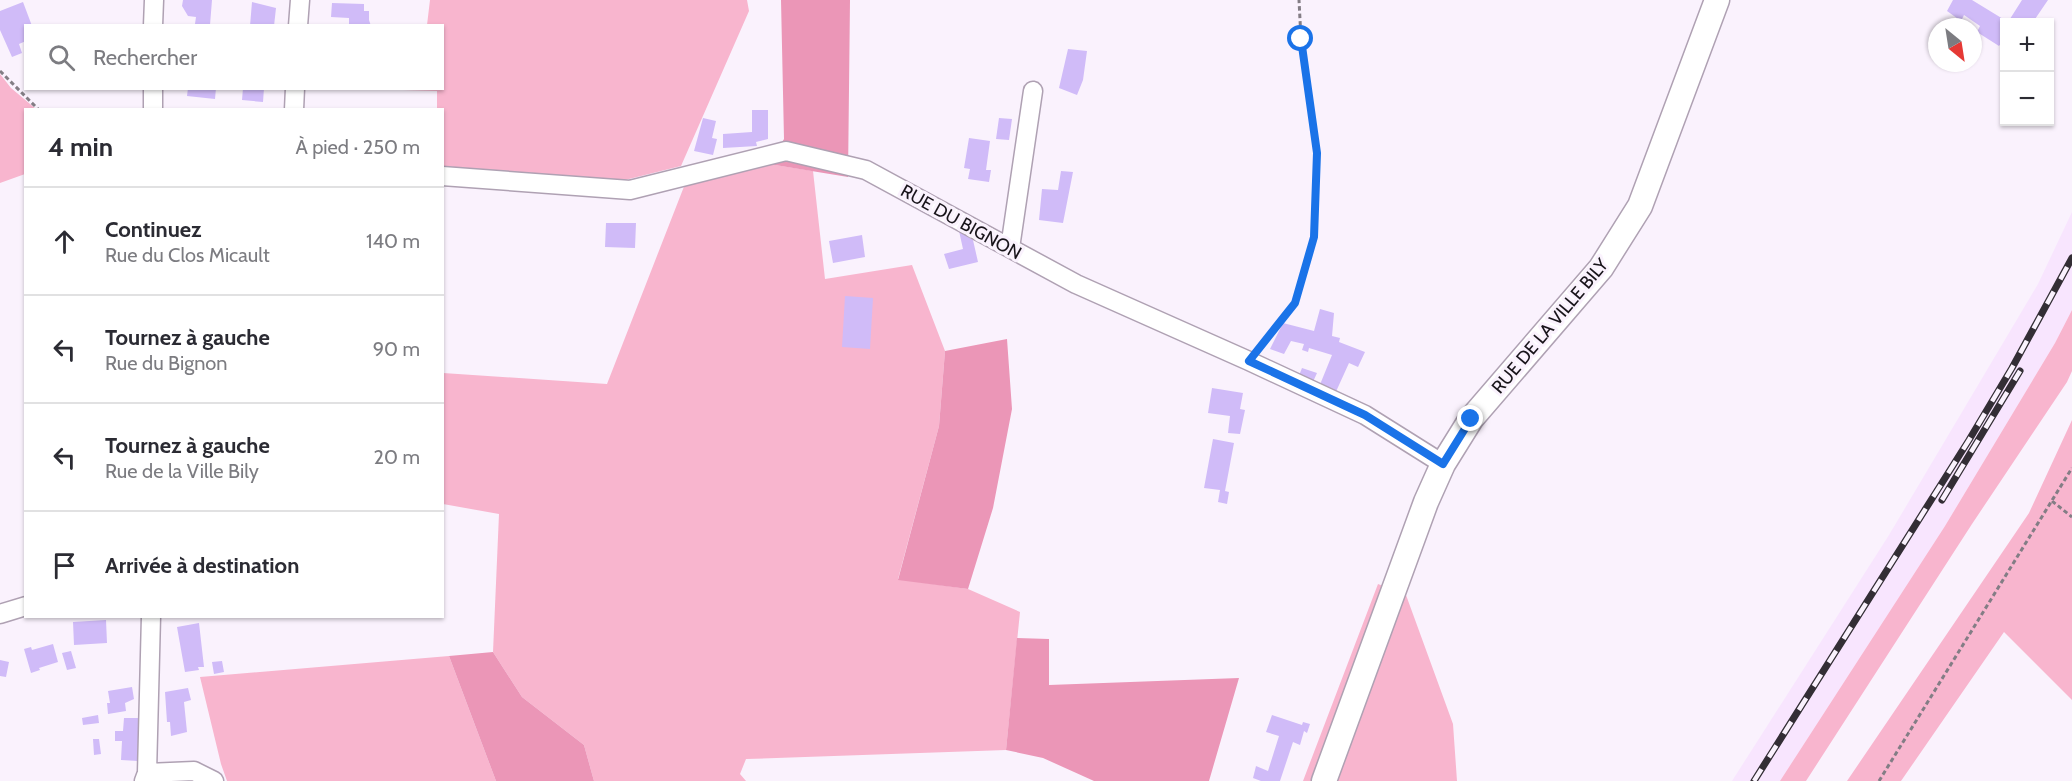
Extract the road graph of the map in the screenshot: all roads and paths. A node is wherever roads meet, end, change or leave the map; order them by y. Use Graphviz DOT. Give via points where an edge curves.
graph roads {
  1 [pos="154,0"];
  2 [pos="300,0"];
  3 [pos="1299,0"];
  4 [pos="1717,0"];
  5 [pos="153,24"];
  6 [pos="298,24"];
  7 [pos="0,70"];
  8 [pos="153,90"];
  9 [pos="295,90"];
  10 [pos="1033,90"];
  11 [pos="37,108"];
  12 [pos="153,108"];
  13 [pos="294,108"];
  14 [pos="444,176"];
  15 [pos="1010,248"];
  16 [pos="1249,361"];
  17 [pos="1443,464"];
  18 [pos="2072,468"];
  19 [pos="2052,501"];
  20 [pos="2072,517"];
  21 [pos="24,607"];
  22 [pos="0,614"];
  23 [pos="151,618"];
  24 [pos="145,777"];
  25 [pos="214,781"];
  26 [pos="1324,781"];
  27 [pos="1879,781"];
  1 -- 5 [label="street"];
  2 -- 6 [label="street"];
  3 -- 16 [label="path" via="1317,153 1314,237 1295,303"];
  4 -- 17 [label="street, RUE DE LA VILLE BILY" via="1640,206 1601,268 1471,419"];
  7 -- 11 [label="path"];
  8 -- 12 [label="street"];
  9 -- 13 [label="street"];
  10 -- 15 [label="street"];
  14 -- 15 [label="street, RUE DU BIGNON" via="630,190 786,151 866,170"];
  15 -- 16 [label="street, RUE DU BIGNON" via="1076,284"];
  16 -- 17 [label="street, RUE DU BIGNON" via="1365,415"];
  17 -- 26 [label="street, RUE DE LA VILLE BILY"];
  18 -- 19 [label="path"];
  19 -- 20 [label="path"];
  19 -- 27 [label="path"];
  21 -- 22 [label="street"];
  23 -- 24 [label="street"];
  24 -- 25 [label="street" via="194,771"];
}
